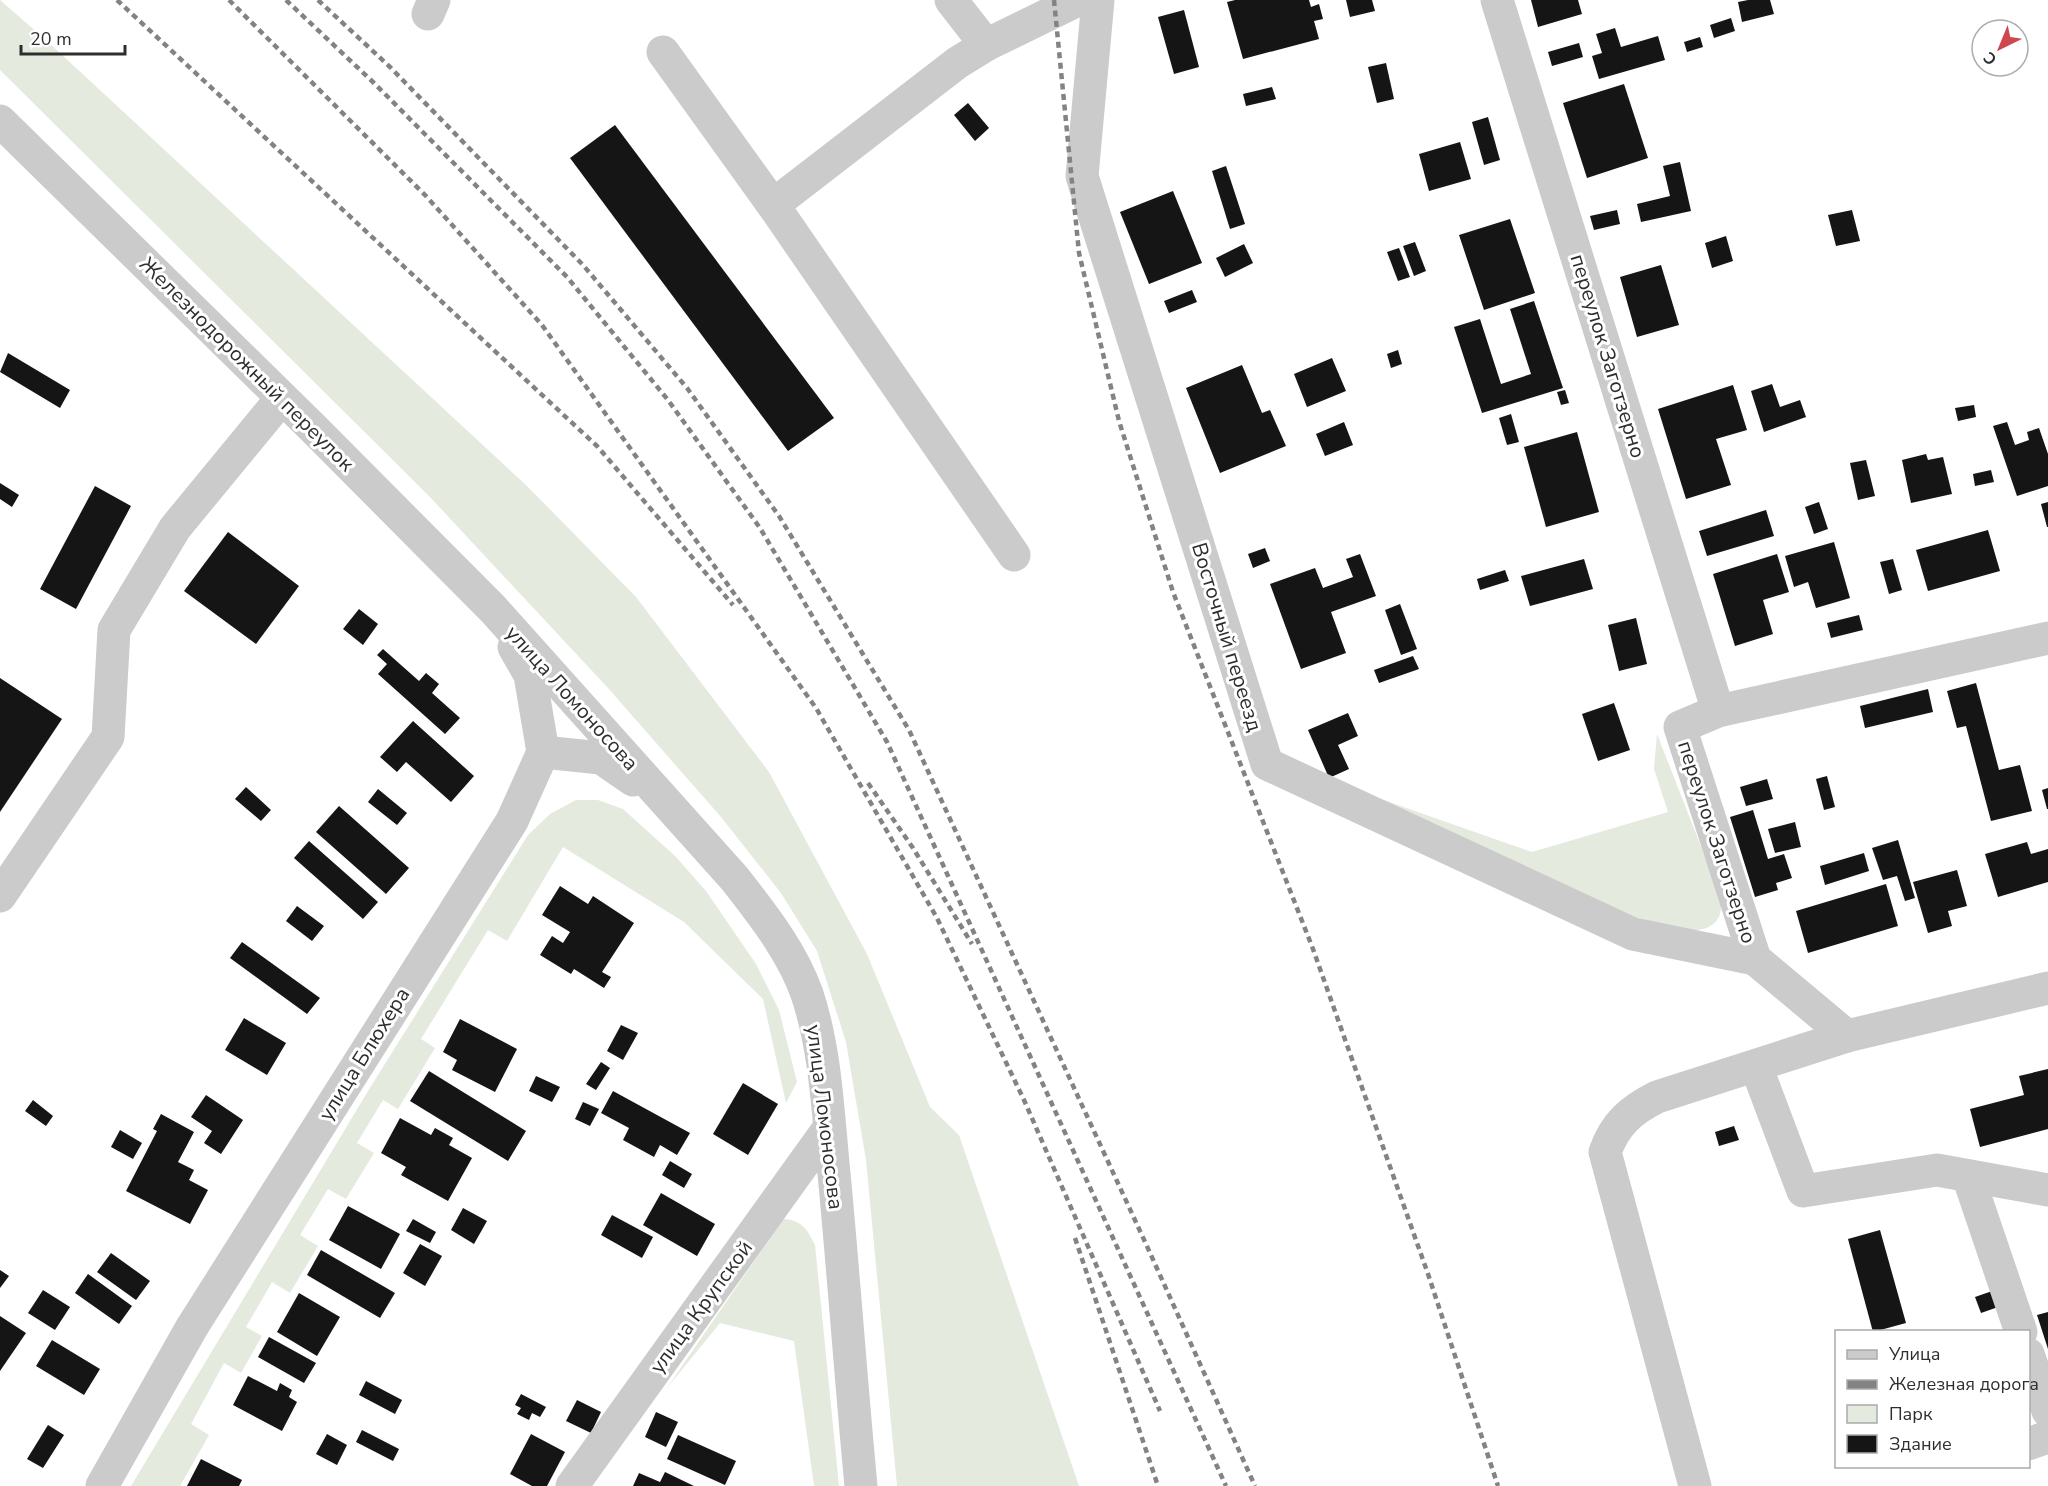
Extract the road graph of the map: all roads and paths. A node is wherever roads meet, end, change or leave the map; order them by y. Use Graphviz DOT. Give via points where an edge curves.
graph roads {
  1 [pos="951,0"];
  2 [pos="1078,0"];
  3 [pos="1098,0"];
  4 [pos="1497,0"];
  5 [pos="986,45"];
  6 [pos="663,52"];
  7 [pos="0,121"];
  8 [pos="773,205"];
  9 [pos="282,398"];
  10 [pos="1014,555"];
  11 [pos="493,609"];
  12 [pos="2048,638"];
  13 [pos="1718,711"];
  14 [pos="543,752"];
  15 [pos="666,802"];
  16 [pos="0,896"];
  17 [pos="1755,959"];
  18 [pos="2048,987"];
  19 [pos="1847,1036"];
  20 [pos="1756,1066"];
  21 [pos="829,1128"];
  22 [pos="1968,1176"];
  23 [pos="2048,1190"];
  24 [pos="2020,1330"];
  25 [pos="2030,1360"];
  26 [pos="2048,1411"];
  27 [pos="2048,1437"];
  28 [pos="2030,1443"];
  29 [pos="102,1486"];
  30 [pos="572,1486"];
  31 [pos="861,1486"];
  32 [pos="1695,1486"];
  1 -- 5 [label="street"];
  2 -- 5 [label="street"];
  3 -- 17 [label="street, Восточный переезд" via="1082,176 1268,764 1633,934"];
  4 -- 13 [label="street, переулок Заготзерно"];
  5 -- 8 [label="street" via="957,63"];
  6 -- 8 [label="street"];
  7 -- 9 [label="street, Железнодорожный переулок"];
  8 -- 10 [label="street"];
  9 -- 11 [label="street, Железнодорожный переулок"];
  9 -- 16 [label="street" via="175,528 114,630 108,736"];
  11 -- 14 [label="street" via="530,675"];
  11 -- 15 [label="street, улица Ломоносова"];
  12 -- 13 [label="street, переулок Заготзерно"];
  13 -- 17 [label="street, переулок Заготзерно" via="1680,727"];
  14 -- 15 [label="street" via="601,758"];
  14 -- 29 [label="street, улица Блюхера" via="512,821 192,1327"];
  15 -- 21 [label="street, улица Ломоносова" via="764,915 787,953 806,993 817,1033"];
  17 -- 19 [label="street, переулок Заготзерно"];
  18 -- 19 [label="street"];
  19 -- 20 [label="street"];
  20 -- 22 [label="street" via="1803,1191 1937,1170"];
  20 -- 32 [label="street" via="1636,1107 1612,1134 1605,1152"];
  21 -- 30 [label="street, улица Крупской"];
  21 -- 31 [label="street, улица Ломоносова"];
  22 -- 23 [label="street"];
  22 -- 24 [label="street"];
  25 -- 26 [label="street"];
  27 -- 28 [label="street"];
}
